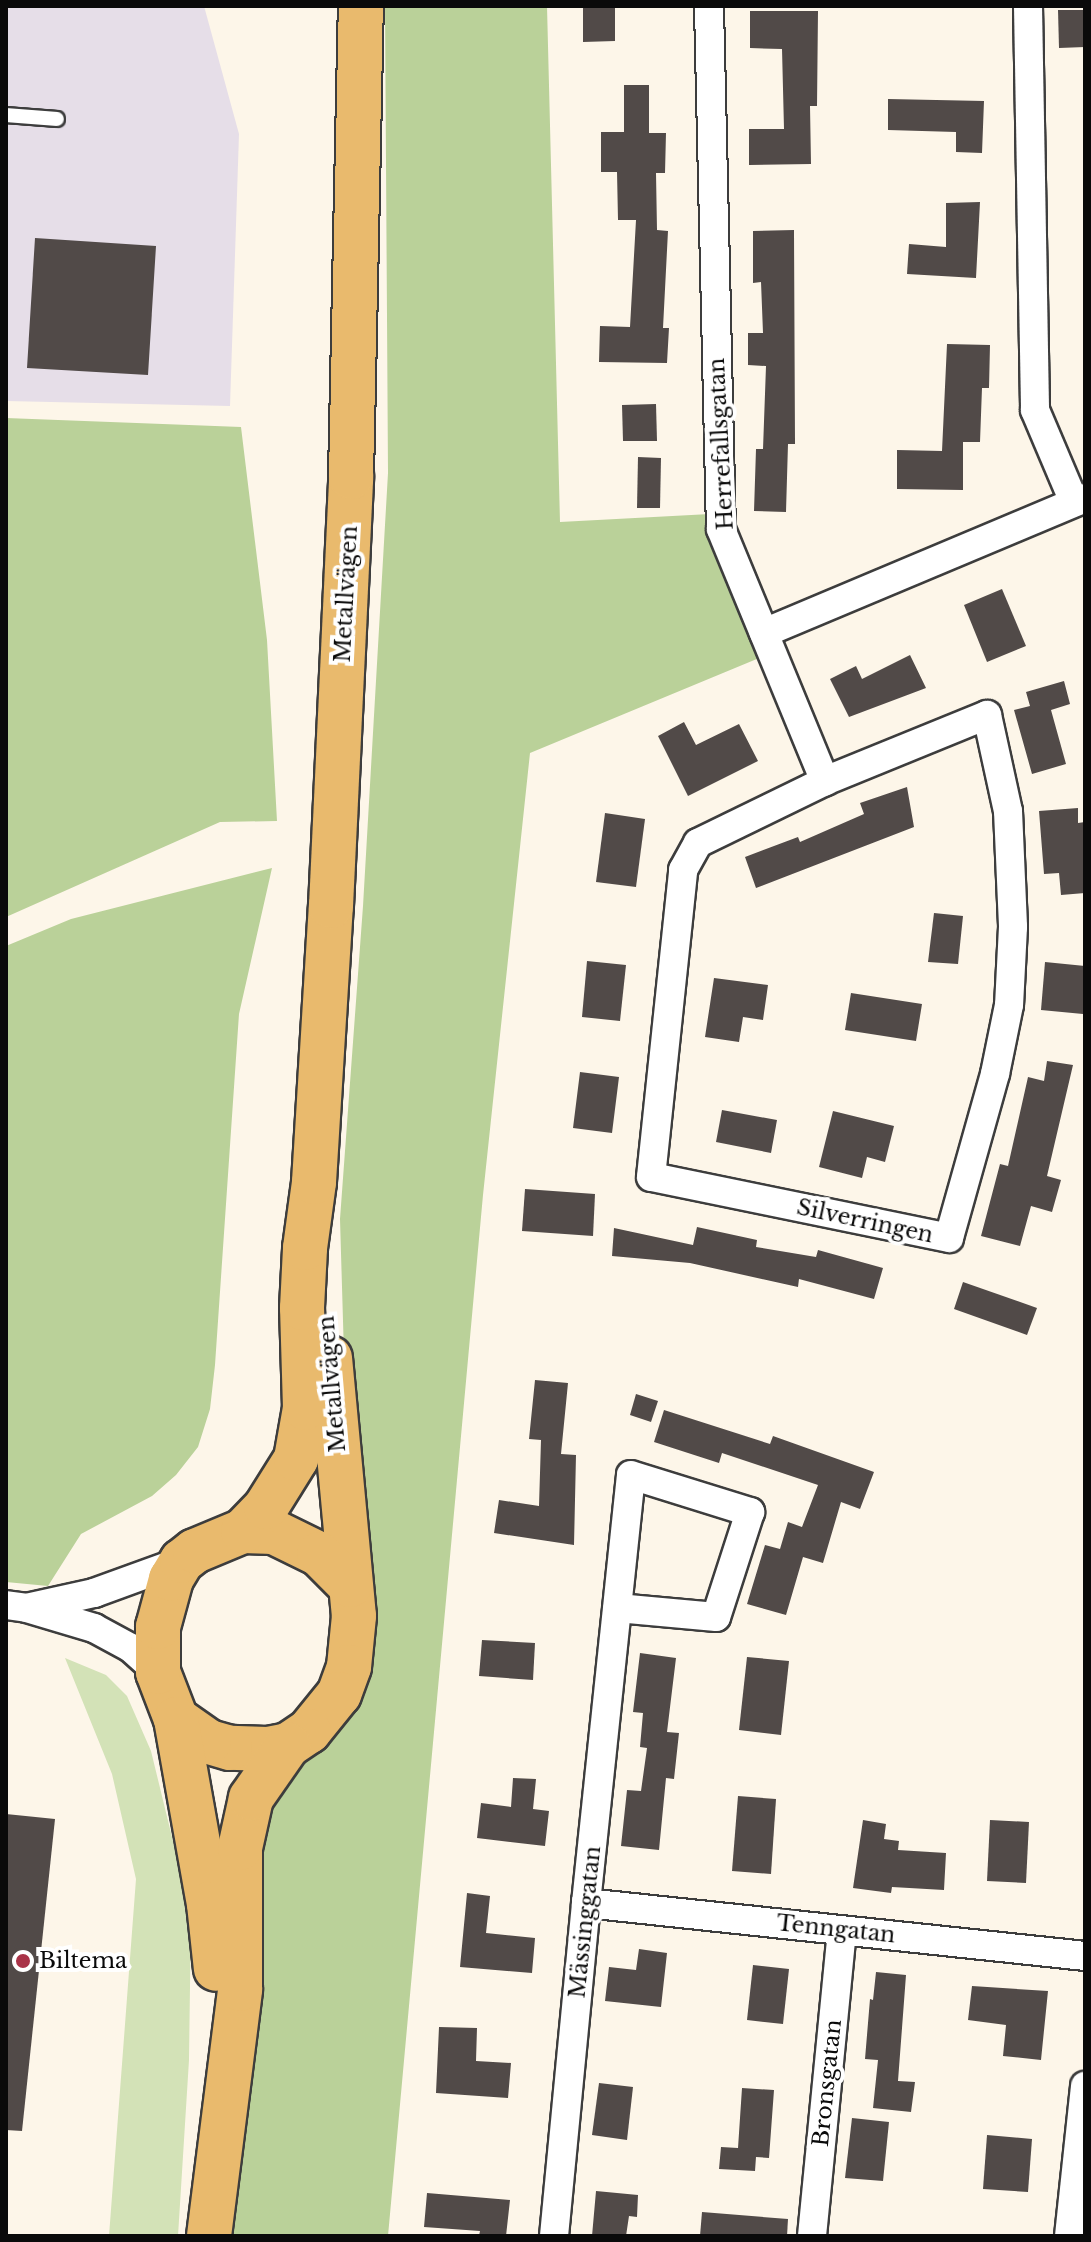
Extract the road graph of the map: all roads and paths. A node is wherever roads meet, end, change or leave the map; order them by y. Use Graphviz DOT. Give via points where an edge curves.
graph roads {
  1 [pos="361,6"];
  2 [pos="709,6"];
  3 [pos="1028,6"];
  4 [pos="6,115"];
  5 [pos="57,119"];
  6 [pos="1080,500"];
  7 [pos="764,633"];
  8 [pos="825,781"];
  9 [pos="314,1182"];
  10 [pos="243,1531"];
  11 [pos="182,1561"];
  12 [pos="350,1585"];
  13 [pos="16,1606"];
  14 [pos="617,1608"];
  15 [pos="158,1672"];
  16 [pos="176,1719"];
  17 [pos="288,1745"];
  18 [pos="586,1903"];
  19 [pos="842,1930"];
  20 [pos="1085,1956"];
  21 [pos="1085,2086"];
  22 [pos="224,2103"];
  23 [pos="209,2236"];
  24 [pos="554,2236"];
  25 [pos="812,2236"];
  26 [pos="1069,2236"];
  1 -- 9 [label="main road, Metallvägen" via="351,493"];
  2 -- 7 [label="street, Herrefallsgatan" via="721,529"];
  3 -- 6 [label="street" via="1035,410"];
  4 -- 5 [label="lane"];
  6 -- 7 [label="street"];
  7 -- 8 [label="street"];
  8 -- 8 [label="street, Silverringen" via="987,715 1009,826 1009,1005 949,1238 651,1177 683,870 698,843"];
  9 -- 10 [label="main road, Metallvägen" via="302,1308 303,1433 281,1485"];
  9 -- 12 [label="main road, Metallvägen"];
  10 -- 11 [label="main road"];
  10 -- 12 [label="main road" via="274,1532 297,1541 319,1554"];
  11 -- 13 [label="street" via="94,1593"];
  11 -- 15 [label="main road" via="163,1602"];
  12 -- 17 [label="main road" via="354,1641 339,1694 318,1722"];
  13 -- 15 [label="street" via="114,1638"];
  14 -- 14 [label="street, Mässinggatan" via="631,1475 750,1512 716,1617"];
  14 -- 18 [label="street, Mässinggatan"];
  15 -- 16 [label="main road"];
  16 -- 17 [label="main road" via="209,1742 230,1748"];
  16 -- 22 [label="main road" via="209,1904"];
  17 -- 22 [label="main road" via="251,1798 245,1817 240,1848 240,1989"];
  18 -- 19 [label="street, Tenngatan"];
  18 -- 24 [label="street, Mässinggatan"];
  19 -- 20 [label="street, Tenngatan"];
  19 -- 25 [label="street, Bronsgatan"];
  21 -- 26 [label="street"];
  22 -- 23 [label="main road"];
}
